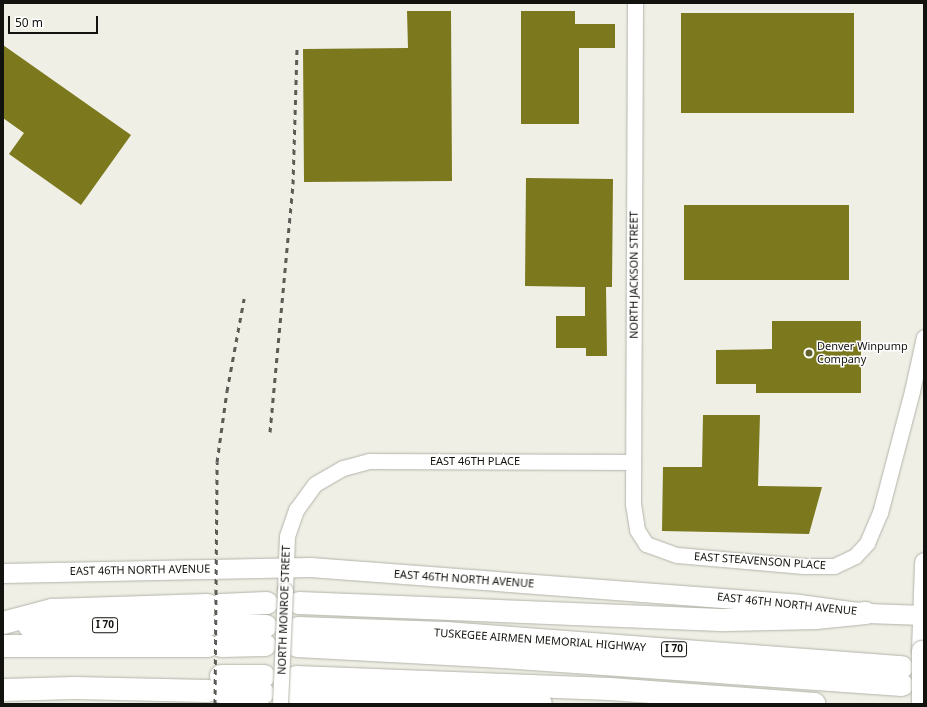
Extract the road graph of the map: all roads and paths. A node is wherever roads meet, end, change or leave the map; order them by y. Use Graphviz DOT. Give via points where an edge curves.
graph roads {
  1 [pos="634,3"];
  2 [pos="924,337"];
  3 [pos="633,462"];
  4 [pos="321,480"];
  5 [pos="646,544"];
  6 [pos="924,562"];
  7 [pos="285,567"];
  8 [pos="3,573"];
  9 [pos="292,596"];
  10 [pos="266,603"];
  11 [pos="866,612"];
  12 [pos="923,615"];
  13 [pos="3,625"];
  14 [pos="214,625"];
  15 [pos="265,635"];
  16 [pos="298,637"];
  17 [pos="3,646"];
  18 [pos="902,676"];
  19 [pos="3,677"];
  20 [pos="214,684"];
  21 [pos="74,688"];
  22 [pos="280,689"];
  23 [pos="3,690"];
  24 [pos="166,704"];
  25 [pos="542,704"];
  26 [pos="814,704"];
  27 [pos="921,704"];
  1 -- 3 [label="street, NORTH JACKSON STREET"];
  2 -- 5 [label="street, EAST STEAVENSON PLACE" via="891,474 873,532 858,553 842,564 816,566 669,554"];
  3 -- 4 [label="street, EAST 46TH PLACE" via="370,461 343,468"];
  3 -- 5 [label="street, NORTH JACKSON STREET" via="634,522 638,535"];
  4 -- 7 [label="street, NORTH MONROE STREET" via="303,498 293,518 286,536"];
  6 -- 12 [label="main road"];
  7 -- 8 [label="main road, EAST 46TH NORTH AVENUE"];
  7 -- 9 [label="street, NORTH MONROE STREET"];
  7 -- 11 [label="main road, EAST 46TH NORTH AVENUE" via="749,600"];
  9 -- 11 [label="highway" via="727,620 816,618"];
  9 -- 22 [label="street, NORTH MONROE STREET, bridge"];
  10 -- 14 [label="highway"];
  11 -- 12 [label="main road, EAST 46TH NORTH AVENUE"];
  12 -- 27 [label="main road, bridge"];
  13 -- 14 [label="highway" via="52,610"];
  14 -- 15 [label="highway"];
  14 -- 17 [label="highway"];
  16 -- 18 [label="highway, TUSKEGEE AIRMEN MEMORIAL HIGHWAY / I 70" via="446,633"];
  19 -- 20 [label="highway"];
  20 -- 21 [label="highway"];
  20 -- 22 [label="highway"];
  21 -- 23 [label="highway"];
  21 -- 24 [label="highway" via="112,700"];
  22 -- 25 [label="highway"];
  22 -- 26 [label="highway" via="610,689"];
}
